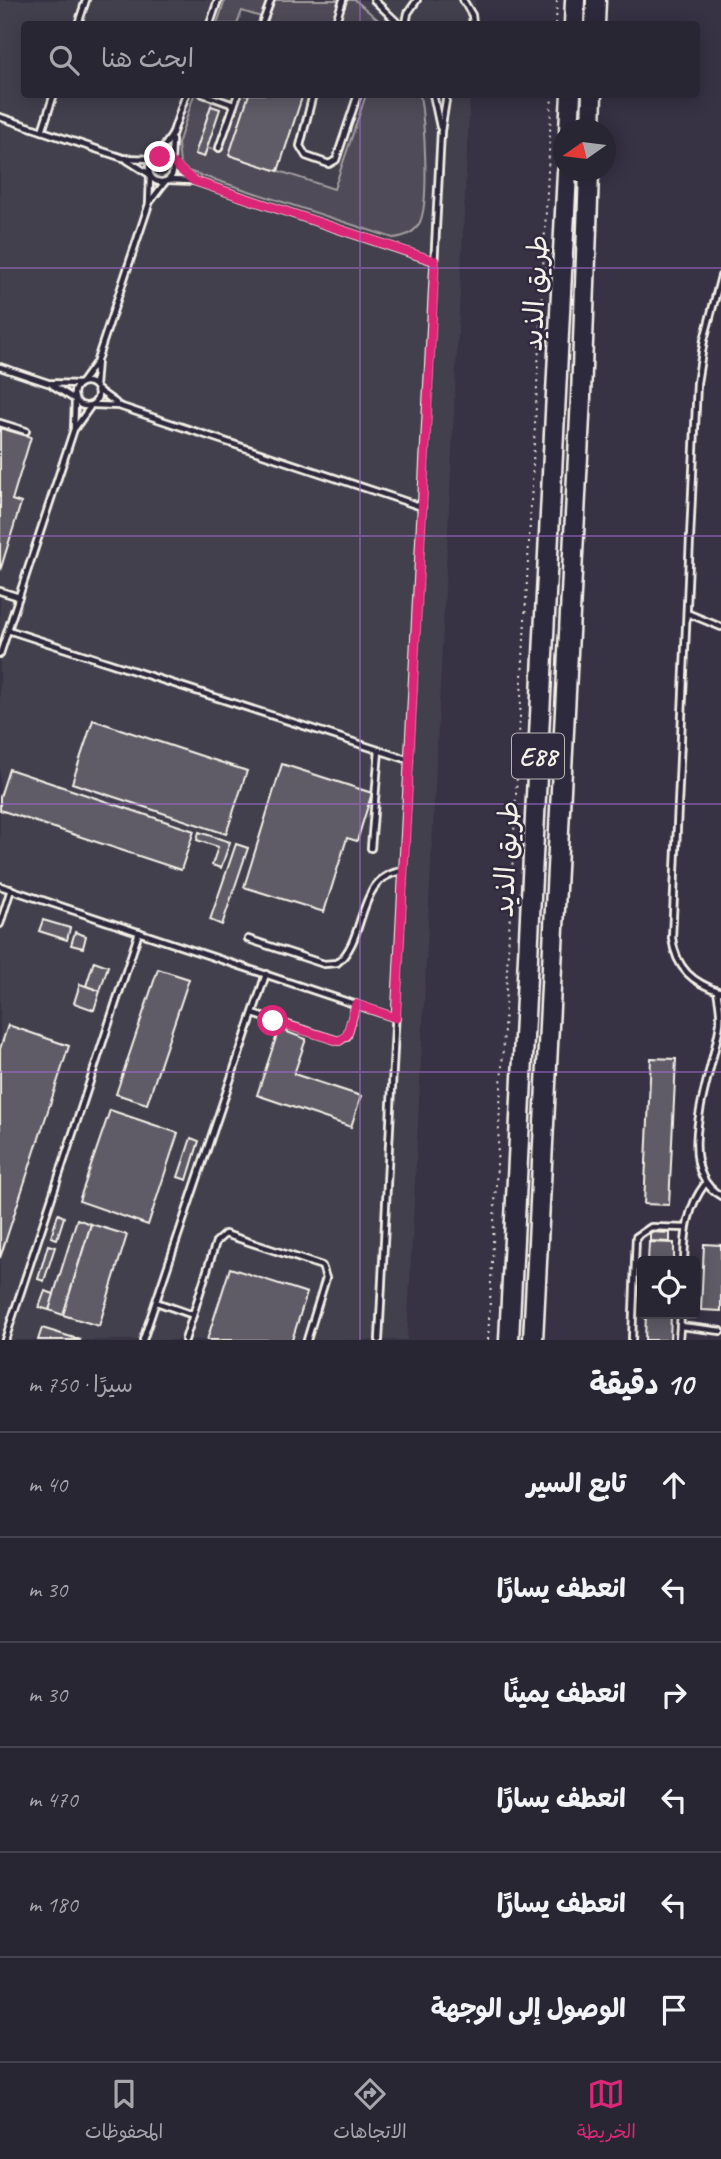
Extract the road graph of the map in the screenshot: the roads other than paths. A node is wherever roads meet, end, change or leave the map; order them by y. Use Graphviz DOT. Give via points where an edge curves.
graph roads {
  1 [pos="86,0"];
  2 [pos="218,0"];
  3 [pos="271,0"];
  4 [pos="343,0"];
  5 [pos="374,0"];
  6 [pos="416,0"];
  7 [pos="575,0"];
  8 [pos="596,0"];
  9 [pos="466,2"];
  10 [pos="79,21"];
  11 [pos="211,21"];
  12 [pos="263,21"];
  13 [pos="336,21"];
  14 [pos="396,21"];
  15 [pos="407,21"];
  16 [pos="472,21"];
  17 [pos="574,21"];
  18 [pos="595,21"];
  19 [pos="53,98"];
  20 [pos="185,98"];
  21 [pos="214,98"];
  22 [pos="237,98"];
  23 [pos="312,98"];
  24 [pos="357,98"];
  25 [pos="434,98"];
  26 [pos="446,98"];
  27 [pos="571,98"];
  28 [pos="592,98"];
  29 [pos="234,105"];
  30 [pos="0,117"];
  31 [pos="570,119"];
  32 [pos="591,119"];
  33 [pos="42,131"];
  34 [pos="441,131"];
  35 [pos="172,135"];
  36 [pos="219,148"];
  37 [pos="123,158"];
  38 [pos="155,159"];
  39 [pos="172,164"];
  40 [pos="150,175"];
  41 [pos="167,181"];
  42 [pos="194,181"];
  43 [pos="567,182"];
  44 [pos="589,182"];
  45 [pos="149,204"];
  46 [pos="435,261"];
  47 [pos="721,276"];
  48 [pos="97,360"];
  49 [pos="0,367"];
  50 [pos="48,383"];
  51 [pos="80,383"];
  52 [pos="97,388"];
  53 [pos="75,400"];
  54 [pos="92,405"];
  55 [pos="119,406"];
  56 [pos="0,423"];
  57 [pos="74,429"];
  58 [pos="26,431"];
  59 [pos="422,508"];
  60 [pos="0,591"];
  61 [pos="19,597"];
  62 [pos="687,613"];
  63 [pos="721,627"];
  64 [pos="8,630"];
  65 [pos="0,654"];
  66 [pos="379,750"];
  67 [pos="409,760"];
  68 [pos="371,849"];
  69 [pos="403,871"];
  70 [pos="0,886"];
  71 [pos="11,889"];
  72 [pos="0,924"];
  73 [pos="139,932"];
  74 [pos="248,939"];
  75 [pos="266,974"];
  76 [pos="719,992"];
  77 [pos="356,1004"];
  78 [pos="253,1014"];
  79 [pos="396,1018"];
  80 [pos="721,1023"];
  81 [pos="705,1184"];
  82 [pos="721,1196"];
  83 [pos="686,1228"];
  84 [pos="684,1256"];
  85 [pos="156,1302"];
  86 [pos="193,1315"];
  87 [pos="681,1319"];
  88 [pos="680,1326"];
  89 [pos="721,1331"];
  90 [pos="5,1340"];
  91 [pos="143,1340"];
  92 [pos="185,1340"];
  93 [pos="307,1340"];
  94 [pos="379,1340"];
  95 [pos="509,1340"];
  96 [pos="533,1340"];
  97 [pos="632,1340"];
  98 [pos="679,1340"];
  1 -- 10 [label="lane"];
  2 -- 11 [label="lane"];
  3 -- 12 [label="lane"];
  4 -- 13 [label="lane"];
  5 -- 14 [label="lane"];
  6 -- 15 [label="lane"];
  7 -- 17 [label="highway"];
  8 -- 18 [label="highway"];
  9 -- 16 [label="lane"];
  19 -- 33 [label="lane"];
  20 -- 35 [label="lane"];
  21 -- 29 [label="lane"];
  22 -- 29 [label="lane"];
  23 -- 24 [label="lane" via="300,146 306,156 328,164 337,157"];
  25 -- 34 [label="lane"];
  26 -- 34 [label="lane"];
  27 -- 31 [label="highway"];
  28 -- 32 [label="highway"];
  29 -- 36 [label="lane"];
  30 -- 33 [label="lane"];
  33 -- 37 [label="lane"];
  34 -- 46 [label="lane"];
  35 -- 38 [label="lane"];
  35 -- 39 [label="lane"];
  37 -- 38 [label="lane"];
  37 -- 40 [label="lane"];
  38 -- 39 [label="lane"];
  38 -- 40 [label="lane" via="149,166"];
  39 -- 41 [label="lane" via="173,174"];
  39 -- 42 [label="lane"];
  40 -- 41 [label="lane" via="159,182"];
  40 -- 45 [label="lane"];
  41 -- 42 [label="lane"];
  41 -- 45 [label="lane"];
  42 -- 46 [label="lane"];
  43 -- 95 [label="highway, طريق الذيد / E88"];
  44 -- 96 [label="highway, طريق الذيد / E88"];
  45 -- 48 [label="lane"];
  46 -- 59 [label="lane"];
  47 -- 62 [label="lane" via="698,369"];
  48 -- 51 [label="lane"];
  48 -- 52 [label="lane"];
  49 -- 50 [label="lane"];
  50 -- 51 [label="lane"];
  50 -- 53 [label="lane"];
  51 -- 52 [label="lane"];
  51 -- 53 [label="lane" via="74,390"];
  52 -- 54 [label="lane" via="98,398"];
  52 -- 55 [label="lane"];
  53 -- 54 [label="lane" via="84,407"];
  53 -- 57 [label="lane"];
  54 -- 55 [label="lane"];
  54 -- 57 [label="lane"];
  55 -- 59 [label="lane"];
  56 -- 58 [label="lane"];
  57 -- 61 [label="lane"];
  59 -- 67 [label="lane"];
  60 -- 61 [label="lane"];
  61 -- 64 [label="lane"];
  62 -- 63 [label="lane"];
  62 -- 76 [label="lane" via="672,938 687,974"];
  64 -- 65 [label="lane"];
  64 -- 66 [label="lane"];
  66 -- 67 [label="lane"];
  66 -- 68 [label="lane"];
  67 -- 69 [label="lane"];
  69 -- 74 [label="lane" via="387,875 374,886 337,963 324,964"];
  69 -- 79 [label="lane"];
  70 -- 71 [label="lane"];
  71 -- 72 [label="lane"];
  71 -- 73 [label="lane"];
  73 -- 75 [label="lane"];
  73 -- 90 [label="lane"];
  75 -- 77 [label="lane"];
  75 -- 78 [label="lane"];
  76 -- 80 [label="lane"];
  77 -- 78 [label="lane" via="347,1035 339,1041"];
  77 -- 79 [label="lane"];
  78 -- 85 [label="lane"];
  79 -- 94 [label="lane"];
  80 -- 81 [label="lane" via="697,1148 697,1167"];
  81 -- 82 [label="lane"];
  81 -- 83 [label="lane" via="694,1200"];
  83 -- 84 [label="lane"];
  83 -- 97 [label="lane" via="651,1227 636,1237"];
  85 -- 86 [label="lane"];
  85 -- 91 [label="lane"];
  86 -- 92 [label="lane"];
  86 -- 93 [label="lane" via="216,1242 229,1234 323,1266 326,1278"];
  87 -- 88 [label="lane"];
  88 -- 89 [label="lane"];
  88 -- 98 [label="lane"];
}
